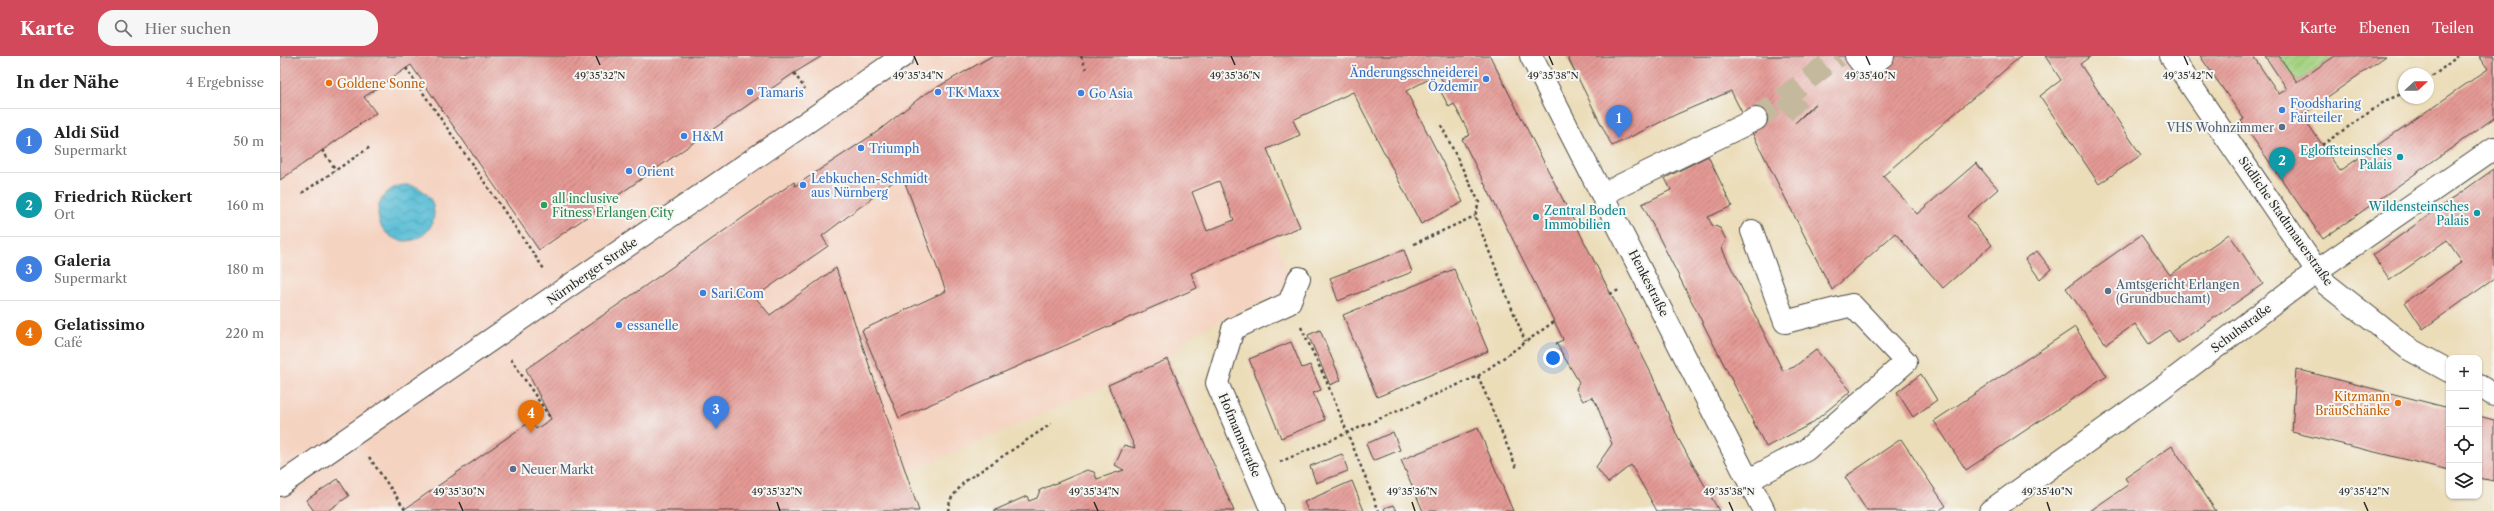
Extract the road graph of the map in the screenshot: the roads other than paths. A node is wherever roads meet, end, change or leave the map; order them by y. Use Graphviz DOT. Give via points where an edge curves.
graph roads {
  1 [pos="903,56"];
  2 [pos="1531,56"];
  3 [pos="1856,56"];
  4 [pos="1883,56"];
  5 [pos="2171,56"];
  6 [pos="1756,119"];
  7 [pos="2494,148"];
  8 [pos="1604,194"];
  9 [pos="1752,231"];
  10 [pos="2318,270"];
  11 [pos="1299,278"];
  12 [pos="2446,369"];
  13 [pos="2482,388"];
  14 [pos="2494,395"];
  15 [pos="1748,480"];
  16 [pos="280,485"];
  17 [pos="1272,511"];
  18 [pos="1764,511"];
  19 [pos="1990,511"];
  1 -- 16 [label="street, Nürnberger Straße"];
  2 -- 8 [label="street, Henkestraße"];
  3 -- 4 [label="street" via="1866,69"];
  5 -- 10 [label="street, Südliche Stadtmauerstraße"];
  6 -- 8 [label="street"];
  7 -- 10 [label="street, Schuhstraße"];
  8 -- 15 [label="street, Henkestraße"];
  9 -- 15 [label="street" via="1785,322 1852,305 1906,362 1806,450"];
  10 -- 12 [label="street, Südliche Stadtmauerstraße" via="2326,284 2409,349"];
  10 -- 19 [label="street, Schuhstraße" via="2162,388"];
  11 -- 17 [label="street, Hofmannstraße" via="1289,303 1233,329 1217,383"];
  13 -- 14 [label="street"];
  15 -- 18 [label="street, Henkestraße"];
}
